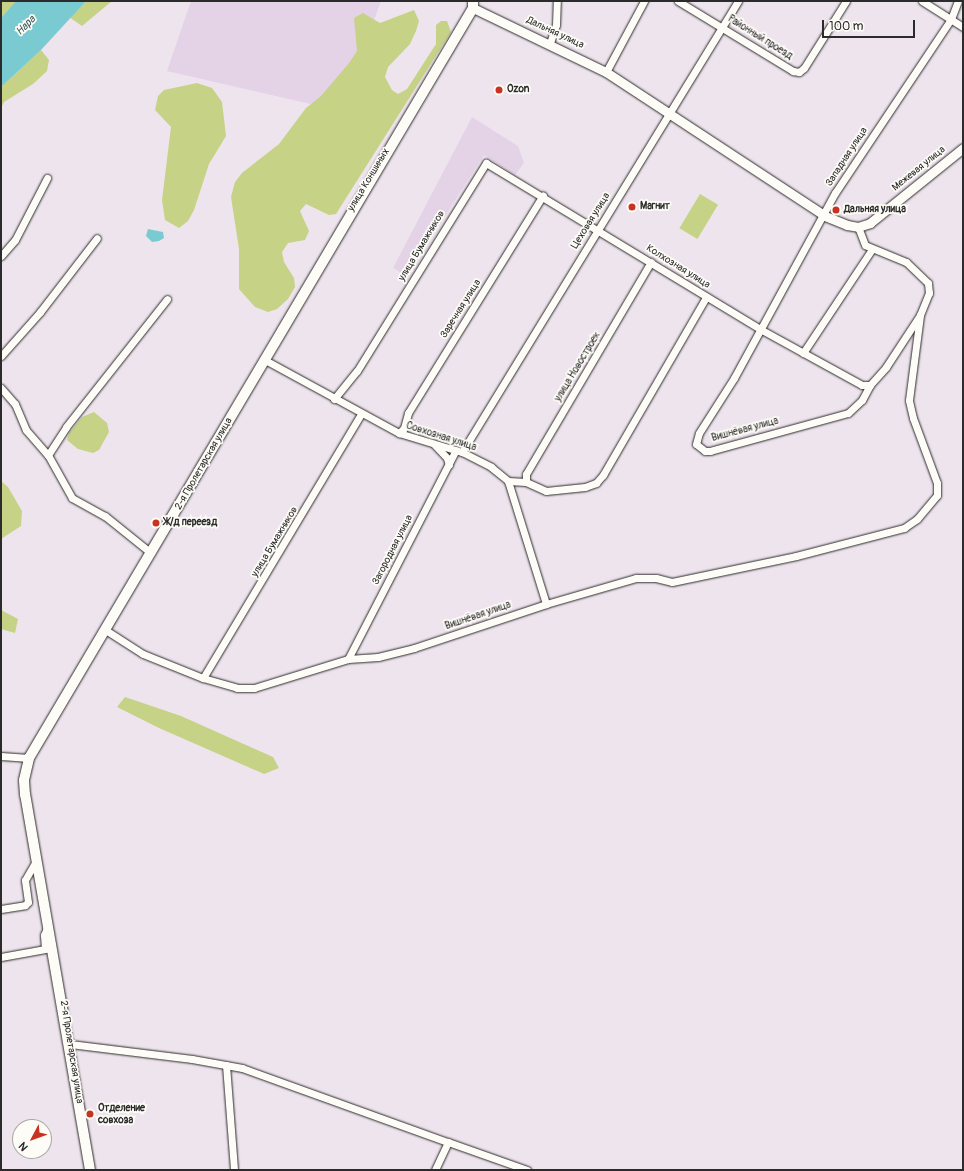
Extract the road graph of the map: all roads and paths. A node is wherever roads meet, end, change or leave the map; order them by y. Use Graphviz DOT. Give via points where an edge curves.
graph roads {
  1 [pos="557,1"];
  2 [pos="644,1"];
  3 [pos="678,1"];
  4 [pos="738,1"];
  5 [pos="846,1"];
  6 [pos="922,1"];
  7 [pos="958,1"];
  8 [pos="473,4"];
  9 [pos="951,19"];
  10 [pos="722,26"];
  11 [pos="963,27"];
  12 [pos="550,43"];
  13 [pos="606,72"];
  14 [pos="670,114"];
  15 [pos="963,148"];
  16 [pos="486,163"];
  17 [pos="47,178"];
  18 [pos="543,195"];
  19 [pos="825,216"];
  20 [pos="858,227"];
  21 [pos="598,229"];
  22 [pos="97,238"];
  23 [pos="872,250"];
  24 [pos="1,256"];
  25 [pos="651,262"];
  26 [pos="706,297"];
  27 [pos="167,299"];
  28 [pos="920,315"];
  29 [pos="760,329"];
  30 [pos="803,353"];
  31 [pos="1,356"];
  32 [pos="265,360"];
  33 [pos="866,385"];
  34 [pos="1,388"];
  35 [pos="334,399"];
  36 [pos="361,414"];
  37 [pos="399,433"];
  38 [pos="433,443"];
  39 [pos="459,451"];
  40 [pos="48,455"];
  41 [pos="449,465"];
  42 [pos="508,480"];
  43 [pos="526,482"];
  44 [pos="151,553"];
  45 [pos="546,604"];
  46 [pos="104,629"];
  47 [pos="348,659"];
  48 [pos="203,678"];
  49 [pos="1,756"];
  50 [pos="29,758"];
  51 [pos="36,861"];
  52 [pos="1,909"];
  53 [pos="48,927"];
  54 [pos="1,957"];
  55 [pos="70,1044"];
  56 [pos="226,1065"];
  57 [pos="448,1142"];
  58 [pos="90,1170"];
  59 [pos="234,1170"];
  60 [pos="435,1170"];
  61 [pos="527,1170"];
  1 -- 12 [label="street" via="556,25"];
  2 -- 13 [label="street"];
  3 -- 10 [label="street, Районный проезд"];
  4 -- 10 [label="street, Цеховая улица"];
  5 -- 10 [label="street, Районный проезд" via="799,72 793,71"];
  6 -- 9 [label="street"];
  7 -- 9 [label="street, Западная улица"];
  8 -- 12 [label="street, Дальняя улица"];
  8 -- 32 [label="main road, улица Коншиных"];
  9 -- 11 [label="street"];
  9 -- 19 [label="street, Западная улица" via="835,193"];
  10 -- 14 [label="street, Цеховая улица"];
  12 -- 13 [label="street, Дальняя улица"];
  13 -- 14 [label="street, Дальняя улица"];
  14 -- 19 [label="street, Дальняя улица"];
  14 -- 21 [label="street, Цеховая улица"];
  15 -- 20 [label="street, Межевая улица" via="870,223"];
  16 -- 18 [label="street, Колхозная улица"];
  16 -- 35 [label="street, улица Бумажников" via="357,371"];
  17 -- 24 [label="street" via="15,240"];
  18 -- 21 [label="street, Колхозная улица"];
  18 -- 37 [label="street, Заречная улица" via="408,413 404,428"];
  19 -- 20 [label="street, Дальняя улица"];
  19 -- 29 [label="street, Западная улица"];
  20 -- 23 [label="street" via="860,238"];
  21 -- 25 [label="street, Колхозная улица"];
  21 -- 39 [label="street, Цеховая улица"];
  22 -- 31 [label="street" via="40,312"];
  23 -- 28 [label="street" via="906,262 928,284 929,293"];
  23 -- 30 [label="street"];
  25 -- 26 [label="street, Колхозная улица"];
  25 -- 43 [label="street, улица Новостроек" via="526,474"];
  26 -- 29 [label="street, Колхозная улица"];
  26 -- 43 [label="street" via="596,483 585,487 546,491"];
  27 -- 40 [label="street" via="66,427"];
  28 -- 33 [label="street" via="886,367"];
  28 -- 45 [label="street, Вишнёвая улица" via="909,400 937,483 937,494 916,519 904,528 876,537 680,581 636,578"];
  29 -- 30 [label="street, Колхозная улица"];
  29 -- 33 [label="street, Вишнёвая улица" via="734,378 699,433 697,447 710,451 848,413 862,400"];
  30 -- 33 [label="street, Колхозная улица"];
  32 -- 35 [label="street, Совхозная улица"];
  32 -- 44 [label="main road, 2-я Пролетарская улица"];
  34 -- 40 [label="street" via="15,404 26,430"];
  35 -- 36 [label="street, Совхозная улица"];
  36 -- 37 [label="street, Совхозная улица"];
  36 -- 48 [label="street, улица Бумажников"];
  37 -- 38 [label="street, Совхозная улица"];
  38 -- 39 [label="street, Совхозная улица"];
  38 -- 41 [label="street" via="447,458"];
  39 -- 41 [label="street, Загородная улица"];
  39 -- 42 [label="street, Совхозная улица" via="491,467"];
  40 -- 44 [label="street" via="72,498 105,516"];
  41 -- 47 [label="street, Загородная улица"];
  42 -- 43 [label="street"];
  42 -- 45 [label="street"];
  44 -- 46 [label="main road, 2-я Пролетарская улица"];
  45 -- 47 [label="street, Вишнёвая улица" via="414,648 378,657"];
  46 -- 48 [label="street, Вишнёвая улица" via="143,654"];
  46 -- 50 [label="main road, 2-я Пролетарская улица"];
  47 -- 48 [label="street, Вишнёвая улица" via="254,688 237,688"];
  49 -- 50 [label="street"];
  50 -- 51 [label="main road, 2-я Пролетарская улица" via="24,780"];
  51 -- 52 [label="street" via="25,880 28,902 25,905"];
  51 -- 53 [label="main road, 2-я Пролетарская улица"];
  53 -- 54 [label="street" via="44,935 44,949"];
  53 -- 55 [label="main road, 2-я Пролетарская улица"];
  55 -- 56 [label="street"];
  55 -- 58 [label="main road, 2-я Пролетарская улица"];
  56 -- 57 [label="street" via="242,1068"];
  56 -- 59 [label="street"];
  57 -- 60 [label="street"];
  57 -- 61 [label="street"];
}
